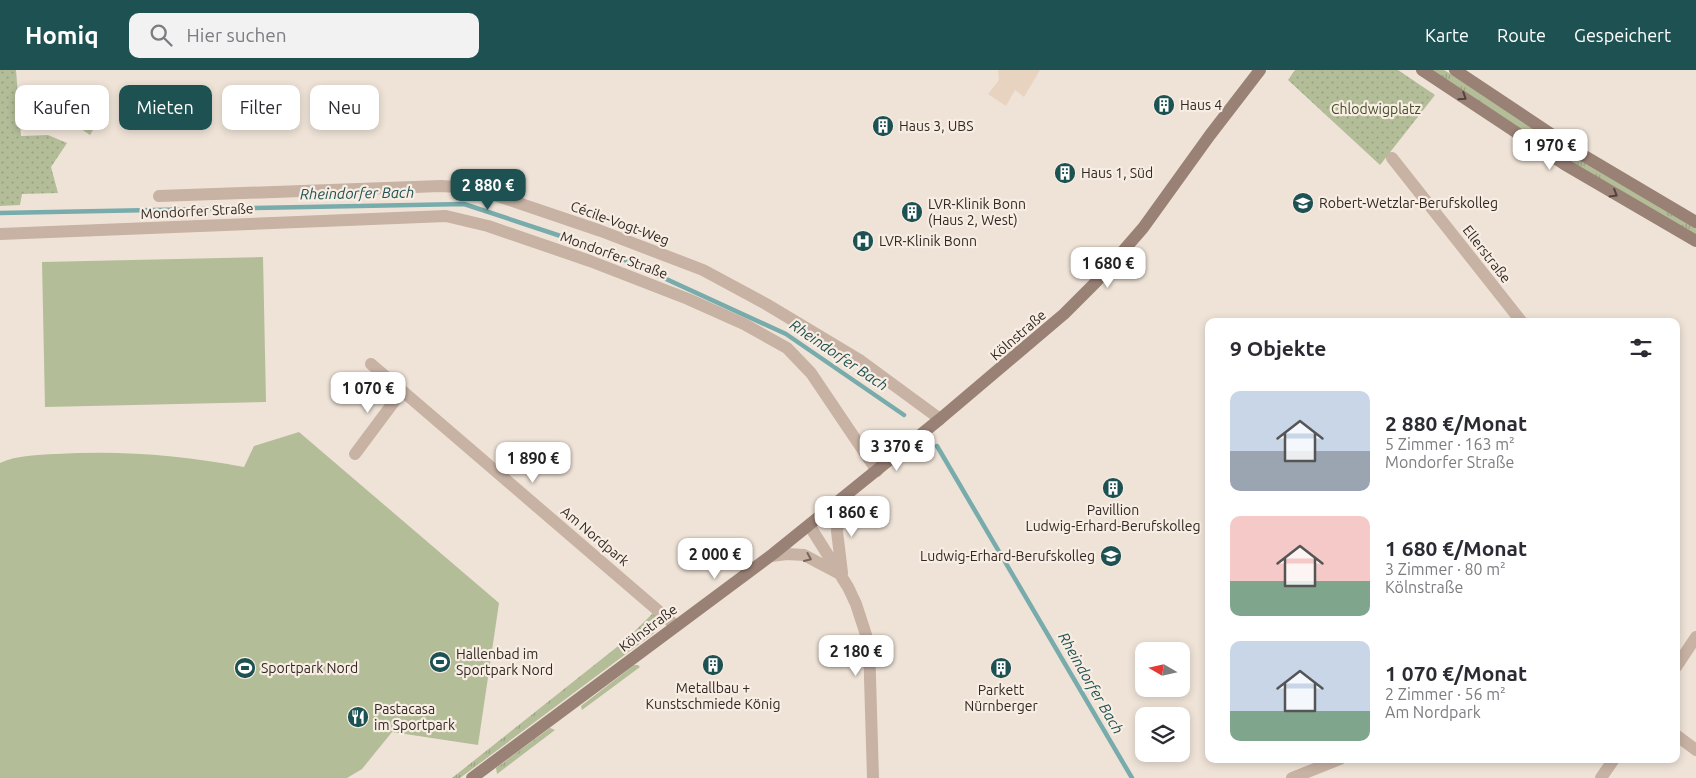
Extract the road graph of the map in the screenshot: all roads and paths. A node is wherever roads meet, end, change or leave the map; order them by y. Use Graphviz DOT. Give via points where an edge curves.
graph roads {
  1 [pos="1260,70"];
  2 [pos="1422,70"];
  3 [pos="1455,70"];
  4 [pos="1392,158"];
  5 [pos="159,196"];
  6 [pos="1696,222"];
  7 [pos="0,234"];
  8 [pos="1696,241"];
  9 [pos="1519,318"];
  10 [pos="371,364"];
  11 [pos="402,391"];
  12 [pos="940,420"];
  13 [pos="355,454"];
  14 [pos="877,471"];
  15 [pos="841,500"];
  16 [pos="809,525"];
  17 [pos="771,556"];
  18 [pos="842,575"];
  19 [pos="676,626"];
  20 [pos="1696,636"];
  21 [pos="1680,661"];
  22 [pos="1680,737"];
  23 [pos="1696,750"];
  24 [pos="1330,763"];
  25 [pos="1611,763"];
  26 [pos="472,778"];
  27 [pos="873,778"];
  28 [pos="1292,778"];
  29 [pos="1601,778"];
  1 -- 12 [label="main road, Kölnstraße" via="1143,228 1096,282 1064,314"];
  2 -- 8 [label="main road, one-way" via="1564,164"];
  3 -- 6 [label="main road" via="1581,154"];
  4 -- 9 [label="street, Ellerstraße"];
  5 -- 12 [label="street, Cécile-Vogt-Weg" via="440,186 474,188 702,270 861,361"];
  7 -- 14 [label="street, Mondorfer Straße" via="446,216 488,226 688,299 787,348 811,373"];
  10 -- 11 [label="street, Am Nordpark"];
  11 -- 13 [label="street"];
  11 -- 19 [label="street, Am Nordpark"];
  12 -- 14 [label="main road, Kölnstraße"];
  14 -- 15 [label="main road, Kölnstraße"];
  15 -- 16 [label="main road, Kölnstraße"];
  15 -- 18 [label="street" via="837,531"];
  16 -- 17 [label="main road, Kölnstraße"];
  16 -- 18 [label="street"];
  17 -- 18 [label="street, one-way" via="804,555"];
  17 -- 19 [label="main road, Kölnstraße"];
  18 -- 27 [label="street" via="869,644"];
  19 -- 26 [label="main road, Kölnstraße"];
  20 -- 21 [label="street"];
  22 -- 23 [label="street"];
  24 -- 28 [label="street"];
  25 -- 29 [label="street"];
}
